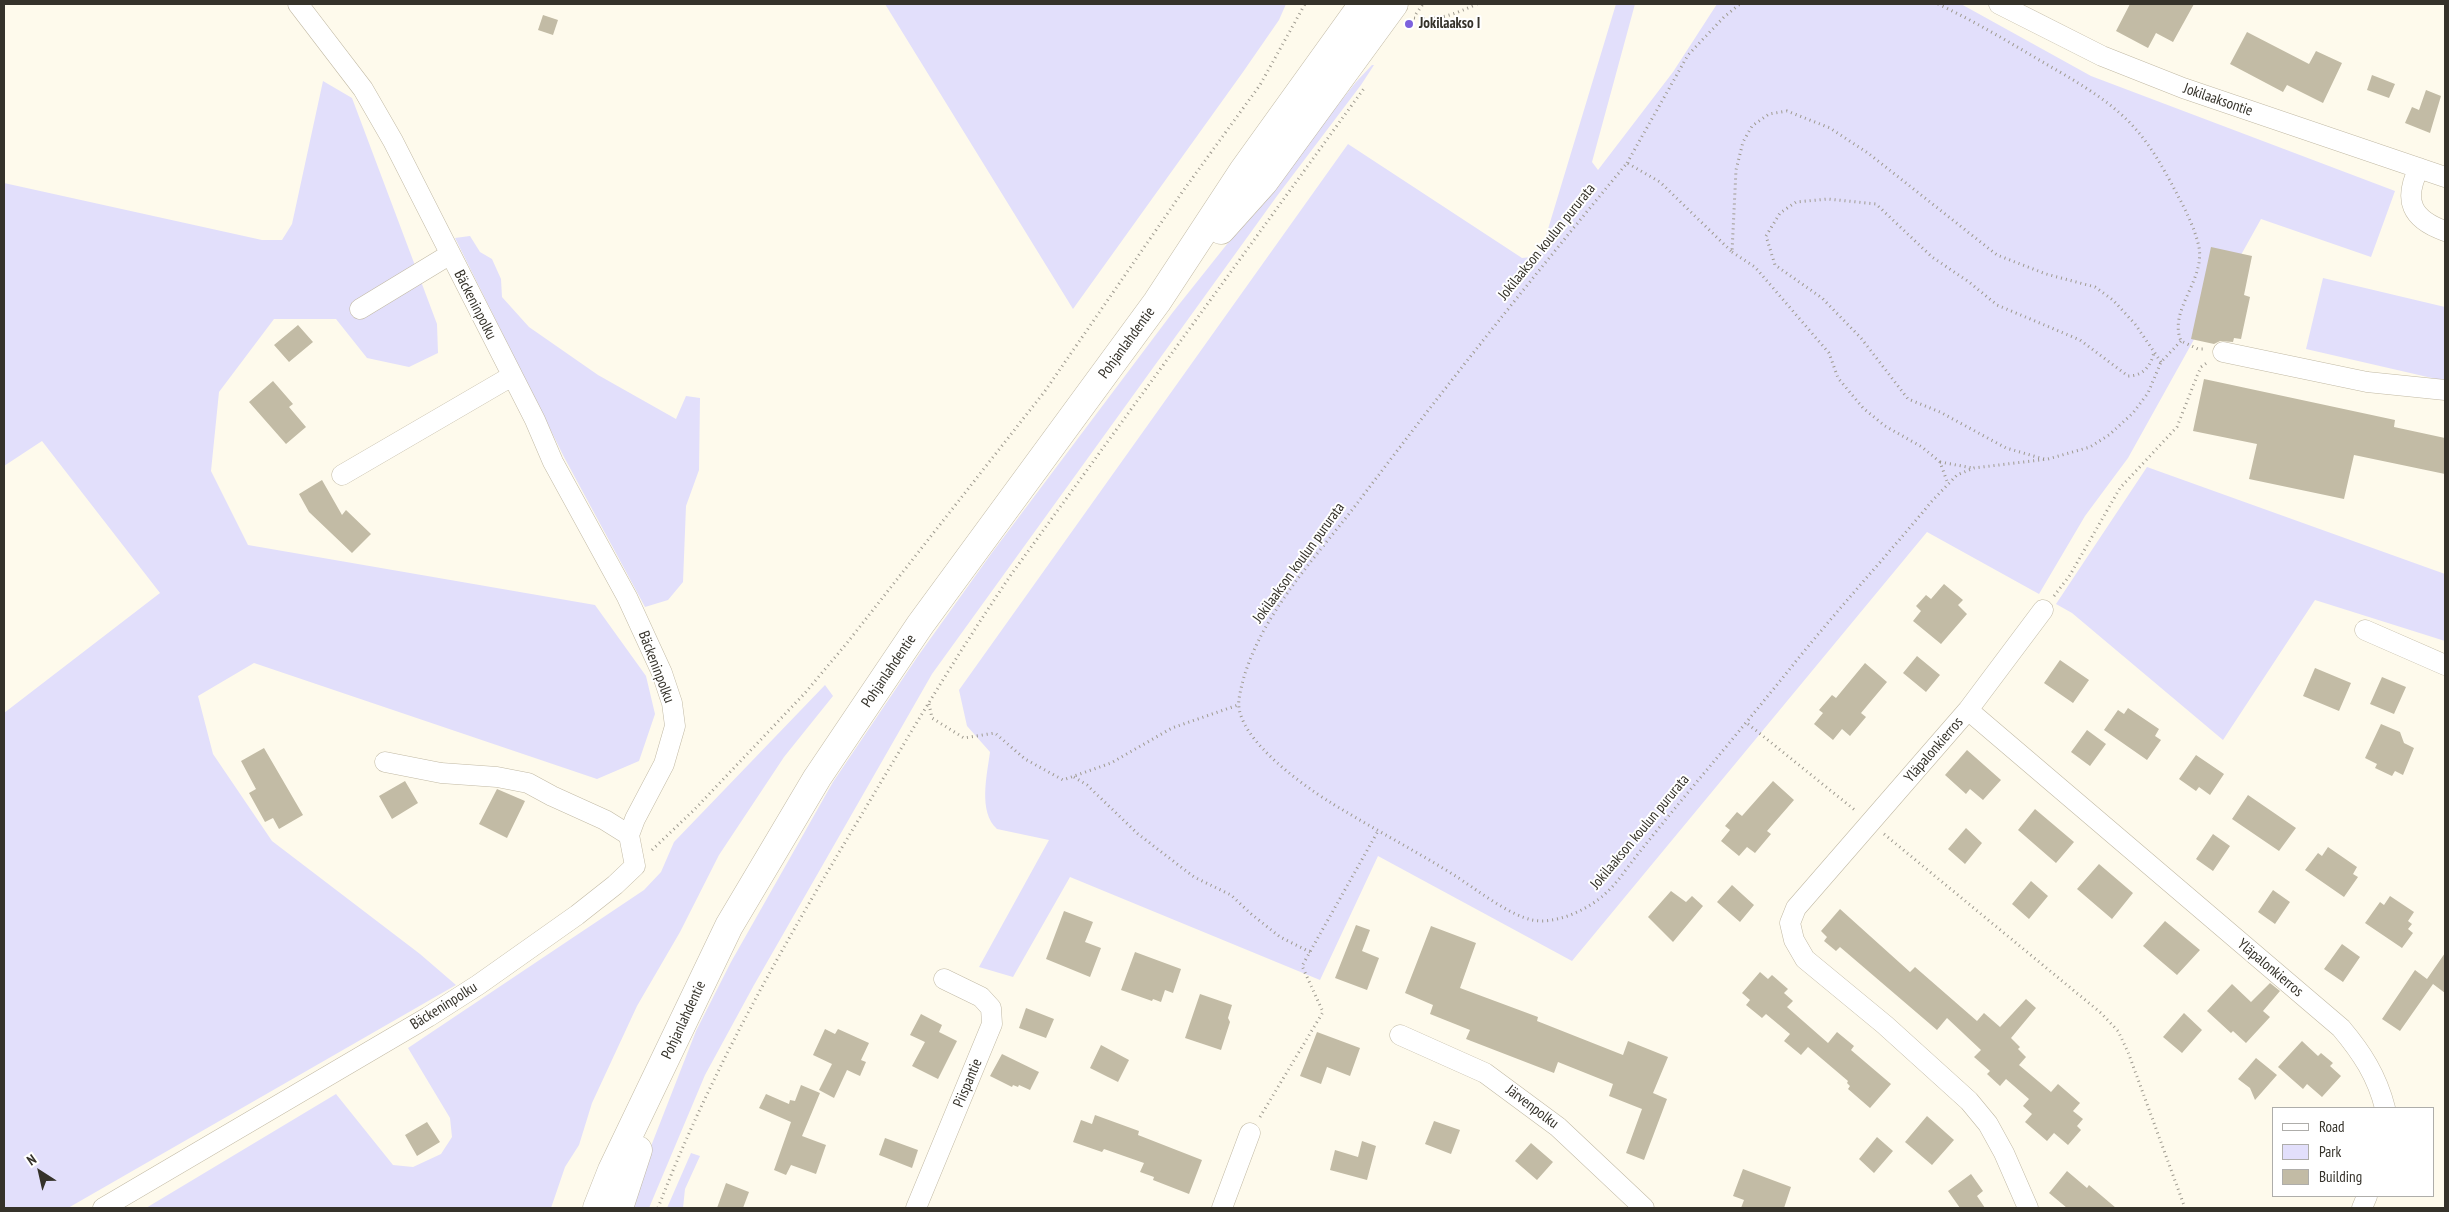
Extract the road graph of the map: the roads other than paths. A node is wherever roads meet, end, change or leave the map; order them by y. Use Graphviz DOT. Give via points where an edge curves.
graph roads {
  1 [pos="298,4"];
  2 [pos="1363,4"];
  3 [pos="1999,4"];
  4 [pos="1406,15"];
  5 [pos="2419,168"];
  6 [pos="2445,177"];
  7 [pos="2445,231"];
  8 [pos="449,255"];
  9 [pos="1157,302"];
  10 [pos="360,309"];
  11 [pos="2223,352"];
  12 [pos="512,376"];
  13 [pos="2445,390"];
  14 [pos="342,476"];
  15 [pos="2043,610"];
  16 [pos="2365,630"];
  17 [pos="2445,665"];
  18 [pos="1968,710"];
  19 [pos="385,762"];
  20 [pos="629,835"];
  21 [pos="944,979"];
  22 [pos="1400,1035"];
  23 [pos="663,1066"];
  24 [pos="2385,1107"];
  25 [pos="1250,1133"];
  26 [pos="103,1208"];
  27 [pos="598,1208"];
  28 [pos="619,1208"];
  29 [pos="916,1208"];
  30 [pos="1222,1208"];
  31 [pos="1644,1208"];
  32 [pos="2028,1208"];
  1 -- 8 [label="street, Bäckeninpolku" via="363,89 422,196"];
  2 -- 9 [label="highway, Pohjanlahdentie" via="1243,171"];
  3 -- 5 [label="street, Jokilaaksontie" via="2102,56"];
  4 -- 9 [label="highway, Pohjanlahdentie"];
  5 -- 6 [label="street, Jokilaaksontie"];
  5 -- 7 [label="street" via="2412,182 2410,204 2419,217"];
  8 -- 10 [label="street"];
  8 -- 12 [label="street, Bäckeninpolku"];
  9 -- 23 [label="highway, Pohjanlahdentie" via="920,625 817,778 729,926"];
  11 -- 13 [label="street" via="2367,382"];
  12 -- 14 [label="street"];
  12 -- 20 [label="street, Bäckeninpolku" via="558,470 627,597 662,673 672,704 675,726 667,755"];
  15 -- 18 [label="street"];
  16 -- 17 [label="street"];
  18 -- 24 [label="street, Yläpalonkierros" via="2340,1028 2371,1068"];
  18 -- 32 [label="street, Yläpalonkierros" via="1796,908 1790,923 1794,940 1805,959 1885,1024 1969,1101 1988,1124 2004,1153"];
  19 -- 20 [label="street" via="441,773 497,776 528,783"];
  20 -- 26 [label="street, Bäckeninpolku" via="635,866 577,915 420,1022"];
  21 -- 29 [label="street, Piispantie" via="981,997 991,1008 992,1024"];
  22 -- 31 [label="street, Järvenpolku" via="1485,1073 1558,1127"];
  23 -- 27 [label="highway, Pohjanlahdentie" via="612,1170"];
  23 -- 28 [label="highway, Pohjanlahdentie"];
  25 -- 30 [label="street"];
}
